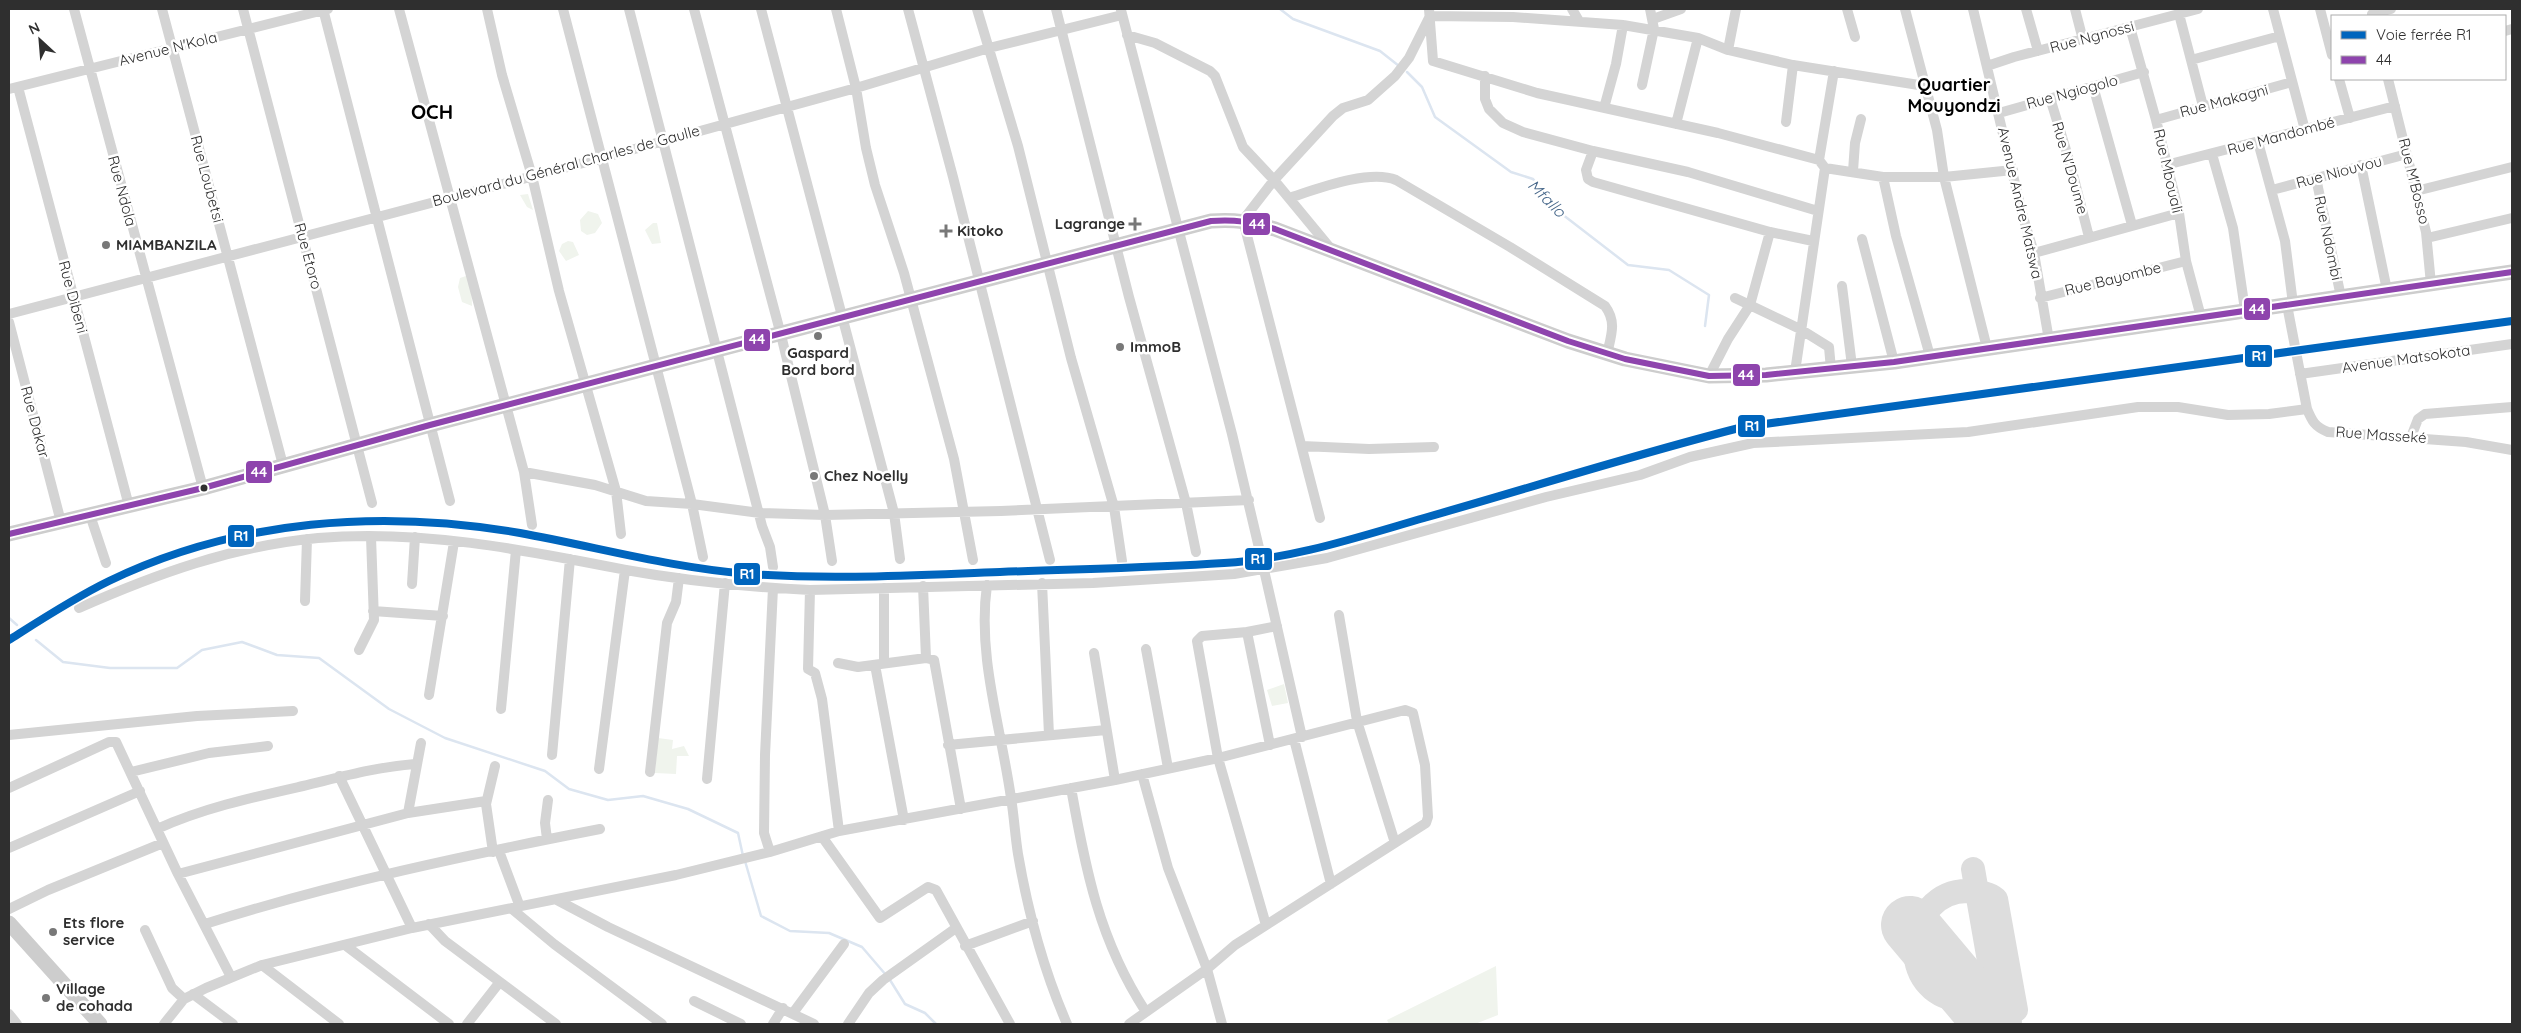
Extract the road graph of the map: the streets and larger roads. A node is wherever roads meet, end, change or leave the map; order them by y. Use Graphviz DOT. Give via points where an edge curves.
graph roads {
  1 [pos="74,9"];
  2 [pos="162,9"];
  3 [pos="243,9"];
  4 [pos="325,9"];
  5 [pos="400,9"];
  6 [pos="487,9"];
  7 [pos="563,9"];
  8 [pos="629,9"];
  9 [pos="694,9"];
  10 [pos="761,9"];
  11 [pos="836,9"];
  12 [pos="908,9"];
  13 [pos="977,9"];
  14 [pos="1056,9"];
  15 [pos="1572,9"];
  16 [pos="1682,9"];
  17 [pos="1736,9"];
  18 [pos="1846,9"];
  19 [pos="1906,9"];
  20 [pos="1973,9"];
  21 [pos="2026,9"];
  22 [pos="2075,9"];
  23 [pos="2198,9"];
  24 [pos="2273,9"];
  25 [pos="2320,9"];
  26 [pos="2391,9"];
  27 [pos="1121,12"];
  28 [pos="1430,12"];
  29 [pos="1476,13"];
  30 [pos="2372,13"];
  31 [pos="1651,14"];
  32 [pos="2179,14"];
  33 [pos="1579,21"];
  34 [pos="1623,25"];
  35 [pos="2130,27"];
  36 [pos="248,28"];
  37 [pos="1062,30"];
  38 [pos="1654,30"];
  39 [pos="1127,35"];
  40 [pos="2280,36"];
  41 [pos="1855,37"];
  42 [pos="1698,38"];
  43 [pos="2083,40"];
  44 [pos="989,48"];
  45 [pos="171,49"];
  46 [pos="1728,50"];
  47 [pos="2038,51"];
  48 [pos="2331,51"];
  49 [pos="2191,60"];
  50 [pos="1793,65"];
  51 [pos="1987,66"];
  52 [pos="922,68"];
  53 [pos="89,69"];
  54 [pos="1834,71"];
  55 [pos="2144,72"];
  56 [pos="1485,76"];
  57 [pos="2339,80"];
  58 [pos="2388,80"];
  59 [pos="2292,82"];
  60 [pos="1642,85"];
  61 [pos="1925,86"];
  62 [pos="2093,86"];
  63 [pos="13,88"];
  64 [pos="856,88"];
  65 [pos="2050,98"];
  66 [pos="2203,106"];
  67 [pos="2395,106"];
  68 [pos="786,108"];
  69 [pos="1604,108"];
  70 [pos="1999,114"];
  71 [pos="2350,118"];
  72 [pos="1861,119"];
  73 [pos="2156,120"];
  74 [pos="1786,122"];
  75 [pos="724,124"];
  76 [pos="1676,124"];
  77 [pos="2304,130"];
  78 [pos="664,140"];
  79 [pos="2258,142"];
  80 [pos="1593,151"];
  81 [pos="2212,154"];
  82 [pos="2407,154"];
  83 [pos="602,158"];
  84 [pos="1822,164"];
  85 [pos="2361,165"];
  86 [pos="2166,166"];
  87 [pos="2512,167"];
  88 [pos="2013,170"];
  89 [pos="1853,171"];
  90 [pos="532,176"];
  91 [pos="1883,177"];
  92 [pos="1944,177"];
  93 [pos="2316,178"];
  94 [pos="1274,180"];
  95 [pos="2272,190"];
  96 [pos="2416,191"];
  97 [pos="451,198"];
  98 [pos="1289,198"];
  99 [pos="1818,211"];
  100 [pos="2179,213"];
  101 [pos="376,216"];
  102 [pos="2512,218"];
  103 [pos="1243,220"];
  104 [pos="2132,225"];
  105 [pos="1178,230"];
  106 [pos="1770,232"];
  107 [pos="303,235"];
  108 [pos="2089,237"];
  109 [pos="2428,238"];
  110 [pos="1862,239"];
  111 [pos="1813,241"];
  112 [pos="1118,245"];
  113 [pos="1333,251"];
  114 [pos="2034,253"];
  115 [pos="228,255"];
  116 [pos="2186,261"];
  117 [pos="1048,263"];
  118 [pos="2512,272"];
  119 [pos="145,277"];
  120 [pos="978,282"];
  121 [pos="2431,284"];
  122 [pos="1842,286"];
  123 [pos="2387,290"];
  124 [pos="2341,297"];
  125 [pos="73,298"];
  126 [pos="1734,298"];
  127 [pos="2040,298"];
  128 [pos="912,300"];
  129 [pos="1750,305"];
  130 [pos="2290,305"];
  131 [pos="2244,310"];
  132 [pos="9,314"];
  133 [pos="844,317"];
  134 [pos="2201,317"];
  135 [pos="9,322"];
  136 [pos="1800,330"];
  137 [pos="781,335"];
  138 [pos="2049,340"];
  139 [pos="2512,344"];
  140 [pos="1987,348"];
  141 [pos="718,352"];
  142 [pos="1607,354"];
  143 [pos="1930,356"];
  144 [pos="1894,362"];
  145 [pos="1852,366"];
  146 [pos="656,368"];
  147 [pos="1831,368"];
  148 [pos="1795,372"];
  149 [pos="2300,374"];
  150 [pos="1709,376"];
  151 [pos="585,386"];
  152 [pos="2512,406"];
  153 [pos="506,407"];
  154 [pos="2307,409"];
  155 [pos="430,425"];
  156 [pos="2411,437"];
  157 [pos="356,445"];
  158 [pos="1302,446"];
  159 [pos="1434,447"];
  160 [pos="2512,450"];
  161 [pos="283,465"];
  162 [pos="524,472"];
  163 [pos="203,488"];
  164 [pos="616,491"];
  165 [pos="1249,500"];
  166 [pos="450,501"];
  167 [pos="372,503"];
  168 [pos="1186,503"];
  169 [pos="692,504"];
  170 [pos="129,506"];
  171 [pos="1114,507"];
  172 [pos="1038,509"];
  173 [pos="966,510"];
  174 [pos="760,513"];
  175 [pos="894,513"];
  176 [pos="90,515"];
  177 [pos="825,515"];
  178 [pos="1320,518"];
  179 [pos="61,522"];
  180 [pos="532,525"];
  181 [pos="9,534"];
  182 [pos="621,534"];
  183 [pos="371,536"];
  184 [pos="415,538"];
  185 [pos="307,539"];
  186 [pos="454,542"];
  187 [pos="516,550"];
  188 [pos="1196,552"];
  189 [pos="1260,552"];
  190 [pos="703,557"];
  191 [pos="570,559"];
  192 [pos="900,559"];
  193 [pos="973,560"];
  194 [pos="1050,560"];
  195 [pos="832,561"];
  196 [pos="1122,561"];
  197 [pos="106,563"];
  198 [pos="773,567"];
  199 [pos="625,570"];
  200 [pos="1264,570"];
  201 [pos="680,578"];
  202 [pos="1042,583"];
  203 [pos="412,584"];
  204 [pos="726,584"];
  205 [pos="986,585"];
  206 [pos="923,586"];
  207 [pos="773,588"];
  208 [pos="884,588"];
  209 [pos="810,590"];
  210 [pos="305,601"];
  211 [pos="79,608"];
  212 [pos="373,611"];
  213 [pos="1338,615"];
  214 [pos="443,616"];
  215 [pos="1276,626"];
  216 [pos="1247,632"];
  217 [pos="1146,649"];
  218 [pos="359,650"];
  219 [pos="1094,653"];
  220 [pos="926,658"];
  221 [pos="838,663"];
  222 [pos="880,664"];
  223 [pos="429,695"];
  224 [pos="500,709"];
  225 [pos="293,711"];
  226 [pos="1357,721"];
  227 [pos="1106,730"];
  228 [pos="9,735"];
  229 [pos="1049,735"];
  230 [pos="1298,738"];
  231 [pos="1000,739"];
  232 [pos="421,743"];
  233 [pos="948,745"];
  234 [pos="1270,745"];
  235 [pos="268,746"];
  236 [pos="552,755"];
  237 [pos="1218,758"];
  238 [pos="415,764"];
  239 [pos="495,766"];
  240 [pos="1168,768"];
  241 [pos="599,769"];
  242 [pos="131,772"];
  243 [pos="650,772"];
  244 [pos="1142,774"];
  245 [pos="339,776"];
  246 [pos="708,779"];
  247 [pos="1115,780"];
  248 [pos="9,788"];
  249 [pos="1070,788"];
  250 [pos="140,791"];
  251 [pos="1012,799"];
  252 [pos="548,800"];
  253 [pos="486,801"];
  254 [pos="960,809"];
  255 [pos="408,813"];
  256 [pos="904,820"];
  257 [pos="363,825"];
  258 [pos="157,829"];
  259 [pos="600,829"];
  260 [pos="839,831"];
  261 [pos="824,838"];
  262 [pos="547,840"];
  263 [pos="163,843"];
  264 [pos="1395,843"];
  265 [pos="9,848"];
  266 [pos="496,851"];
  267 [pos="770,852"];
  268 [pos="178,874"];
  269 [pos="388,875"];
  270 [pos="1331,884"];
  271 [pos="557,900"];
  272 [pos="516,908"];
  273 [pos="9,909"];
  274 [pos="1033,921"];
  275 [pos="9,923"];
  276 [pos="205,924"];
  277 [pos="429,924"];
  278 [pos="1266,925"];
  279 [pos="412,928"];
  280 [pos="956,928"];
  281 [pos="145,930"];
  282 [pos="844,944"];
  283 [pos="345,945"];
  284 [pos="965,946"];
  285 [pos="262,965"];
  286 [pos="1207,969"];
  287 [pos="231,977"];
  288 [pos="499,983"];
  289 [pos="193,994"];
  290 [pos="184,1000"];
  291 [pos="694,1001"];
  292 [pos="788,1011"];
  293 [pos="1146,1012"];
  294 [pos="9,1014"];
  295 [pos="18,1024"];
  296 [pos="100,1024"];
  297 [pos="164,1024"];
  298 [pos="233,1024"];
  299 [pos="339,1024"];
  300 [pos="449,1024"];
  301 [pos="467,1024"];
  302 [pos="556,1024"];
  303 [pos="662,1024"];
  304 [pos="741,1024"];
  305 [pos="772,1024"];
  306 [pos="814,1024"];
  307 [pos="848,1024"];
  308 [pos="1010,1024"];
  309 [pos="1067,1024"];
  310 [pos="1129,1024"];
  311 [pos="1222,1024"];
  1 -- 53 [label="street, Rue Ndola"];
  2 -- 45 [label="street, Rue Loubetsi"];
  3 -- 36 [label="street, Rue Etoro"];
  4 -- 36 [label="street, Avenue N'Kola"];
  4 -- 101 [label="street"];
  5 -- 97 [label="street"];
  6 -- 90 [label="street" via="502,75"];
  7 -- 83 [label="street"];
  8 -- 78 [label="street"];
  9 -- 75 [label="street"];
  10 -- 68 [label="street"];
  11 -- 64 [label="street"];
  12 -- 52 [label="street"];
  13 -- 44 [label="street"];
  14 -- 37 [label="street"];
  15 -- 33 [label="street"];
  16 -- 31 [label="street"];
  17 -- 46 [label="street"];
  18 -- 41 [label="street"];
  19 -- 61 [label="street"];
  20 -- 51 [label="street, Avenue Andre Matswa"];
  21 -- 47 [label="street"];
  22 -- 43 [label="street"];
  23 -- 32 [label="street, Rue Ngnossi"];
  24 -- 40 [label="street"];
  25 -- 48 [label="street"];
  26 -- 30 [label="street"];
  27 -- 37 [label="street, Boulevard du Général Charles de Gaulle"];
  27 -- 39 [label="street"];
  28 -- 29 [label="street"];
  28 -- 56 [label="street" via="1432,60"];
  28 -- 94 [label="street" via="1409,58 1395,76 1368,100 1348,106 1332,116"];
  29 -- 33 [label="street"];
  31 -- 38 [label="street"];
  32 -- 35 [label="street, Rue Ngnossi"];
  32 -- 49 [label="street"];
  33 -- 34 [label="street"];
  34 -- 38 [label="street"];
  34 -- 69 [label="street"];
  35 -- 43 [label="street, Rue Ngnossi"];
  35 -- 55 [label="street, Rue Mbouali"];
  36 -- 45 [label="street, Avenue N'Kola"];
  36 -- 107 [label="street, Rue Etoro"];
  37 -- 44 [label="street, Boulevard du Général Charles de Gaulle"];
  37 -- 112 [label="street"];
  38 -- 42 [label="street"];
  38 -- 60 [label="street"];
  39 -- 94 [label="street" via="1155,43 1210,71 1218,82 1243,148"];
  39 -- 105 [label="street"];
  40 -- 49 [label="street"];
  40 -- 59 [label="street"];
  42 -- 46 [label="street"];
  42 -- 76 [label="street"];
  43 -- 47 [label="street, Rue Ngnossi"];
  44 -- 52 [label="street, Boulevard du Général Charles de Gaulle"];
  44 -- 117 [label="street"];
  45 -- 53 [label="street, Avenue N'Kola"];
  45 -- 115 [label="street, Rue Loubetsi"];
  46 -- 50 [label="street"];
  47 -- 51 [label="street, Rue Ngnossi"];
  49 -- 66 [label="street"];
  50 -- 54 [label="street"];
  50 -- 74 [label="street"];
  51 -- 70 [label="street, Avenue Andre Matswa"];
  52 -- 64 [label="street, Boulevard du Général Charles de Gaulle"];
  52 -- 120 [label="street"];
  53 -- 63 [label="street, Avenue N'Kola"];
  53 -- 119 [label="street, Rue Ndola"];
  54 -- 61 [label="street"];
  54 -- 84 [label="street"];
  55 -- 62 [label="street, Rue Ngiogolo"];
  55 -- 73 [label="street, Rue Mbouali"];
  56 -- 69 [label="street" via="1537,94"];
  56 -- 80 [label="street" via="1485,99 1503,123"];
  57 -- 71 [label="street"];
  58 -- 67 [label="street, Rue M'Bosso"];
  59 -- 66 [label="street, Rue Makagni"];
  59 -- 77 [label="street"];
  61 -- 92 [label="street" via="1937,130"];
  62 -- 65 [label="street, Rue Ngiogolo"];
  62 -- 104 [label="street"];
  63 -- 125 [label="street, Rue Dibeni"];
  64 -- 68 [label="street, Boulevard du Général Charles de Gaulle"];
  64 -- 128 [label="street" via="875,185"];
  65 -- 70 [label="street, Rue Ngiogolo"];
  65 -- 108 [label="street, Rue N'Doume"];
  66 -- 73 [label="street, Rue Makagni"];
  67 -- 71 [label="street, Rue Mandombé"];
  67 -- 82 [label="street, Rue M'Bosso"];
  68 -- 75 [label="street, Boulevard du Général Charles de Gaulle"];
  68 -- 133 [label="street"];
  69 -- 76 [label="street"];
  70 -- 88 [label="street, Avenue Andre Matswa"];
  71 -- 77 [label="street, Rue Mandombé"];
  72 -- 89 [label="street" via="1854,143"];
  73 -- 86 [label="street, Rue Mbouali"];
  75 -- 78 [label="street, Boulevard du Général Charles de Gaulle"];
  75 -- 137 [label="street"];
  76 -- 84 [label="street"];
  77 -- 79 [label="street, Rue Mandombé"];
  78 -- 83 [label="street, Boulevard du Général Charles de Gaulle"];
  78 -- 141 [label="street"];
  79 -- 81 [label="street, Rue Mandombé"];
  79 -- 95 [label="street, Rue Masseké"];
  80 -- 99 [label="street" via="1688,172"];
  80 -- 106 [label="street" via="1586,170 1593,182"];
  81 -- 86 [label="street, Rue Mandombé"];
  81 -- 131 [label="street" via="2233,228"];
  82 -- 85 [label="street, Rue Niouvou"];
  82 -- 96 [label="street, Rue M'Bosso"];
  83 -- 90 [label="street, Boulevard du Général Charles de Gaulle"];
  83 -- 146 [label="street"];
  84 -- 89 [label="street"];
  84 -- 99 [label="street"];
  85 -- 93 [label="street, Rue Niouvou"];
  85 -- 123 [label="street"];
  86 -- 100 [label="street, Rue Mbouali"];
  87 -- 96 [label="street"];
  88 -- 92 [label="street"];
  88 -- 114 [label="street, Avenue Andre Matswa"];
  89 -- 91 [label="street"];
  90 -- 97 [label="street, Boulevard du Général Charles de Gaulle"];
  90 -- 151 [label="street"];
  91 -- 92 [label="street"];
  91 -- 143 [label="street"];
  92 -- 140 [label="street"];
  93 -- 95 [label="street, Rue Niouvou"];
  93 -- 124 [label="street, Rue Ndombi"];
  94 -- 98 [label="street"];
  94 -- 103 [label="street"];
  95 -- 130 [label="street, Rue Masseké" via="2285,241"];
  96 -- 109 [label="street, Rue M'Bosso"];
  97 -- 101 [label="street, Boulevard du Général Charles de Gaulle"];
  97 -- 153 [label="street"];
  98 -- 113 [label="street"];
  98 -- 142 [label="street" via="1377,176 1396,180 1605,306 1613,322"];
  99 -- 111 [label="street"];
  100 -- 104 [label="street"];
  100 -- 116 [label="street, Rue Mbouali"];
  101 -- 107 [label="street, Boulevard du Général Charles de Gaulle"];
  101 -- 155 [label="street"];
  102 -- 109 [label="street"];
  103 -- 105 [label="street" via="1211,221"];
  103 -- 113 [label="street"];
  103 -- 158 [label="street"];
  104 -- 108 [label="street"];
  105 -- 112 [label="street"];
  105 -- 165 [label="street"];
  106 -- 111 [label="street"];
  106 -- 129 [label="street"];
  107 -- 115 [label="street, Boulevard du Général Charles de Gaulle"];
  107 -- 157 [label="street, Rue Etoro"];
  108 -- 114 [label="street"];
  109 -- 121 [label="street, Rue M'Bosso"];
  110 -- 144 [label="street"];
  111 -- 136 [label="street"];
  112 -- 117 [label="street"];
  112 -- 168 [label="street"];
  113 -- 142 [label="street"];
  114 -- 127 [label="street, Avenue Andre Matswa"];
  115 -- 119 [label="street, Boulevard du Général Charles de Gaulle"];
  115 -- 161 [label="street, Rue Loubetsi"];
  116 -- 127 [label="street, Rue Bayombe"];
  116 -- 134 [label="street, Rue Mbouali"];
  117 -- 120 [label="street"];
  117 -- 171 [label="street" via="1071,358"];
  118 -- 121 [label="street"];
  119 -- 125 [label="street, Boulevard du Général Charles de Gaulle"];
  119 -- 163 [label="street, Rue Ndola"];
  120 -- 128 [label="street"];
  120 -- 172 [label="street"];
  121 -- 123 [label="street"];
  122 -- 145 [label="street"];
  123 -- 124 [label="street"];
  124 -- 130 [label="street"];
  125 -- 132 [label="street, Boulevard du Général Charles de Gaulle"];
  125 -- 170 [label="street, Rue Dibeni"];
  126 -- 129 [label="street"];
  127 -- 138 [label="street, Avenue Andre Matswa"];
  128 -- 133 [label="street"];
  128 -- 173 [label="street"];
  129 -- 136 [label="street"];
  129 -- 150 [label="street"];
  130 -- 131 [label="street"];
  130 -- 149 [label="street, Rue Masseké"];
  131 -- 134 [label="street"];
  133 -- 137 [label="street"];
  133 -- 175 [label="street"];
  134 -- 138 [label="street"];
  135 -- 179 [label="street, Rue Dakar"];
  136 -- 147 [label="street" via="1829,347"];
  136 -- 148 [label="street"];
  137 -- 141 [label="street"];
  137 -- 177 [label="street"];
  138 -- 140 [label="street"];
  139 -- 149 [label="street, Avenue Matsokota"];
  140 -- 143 [label="street"];
  141 -- 146 [label="street"];
  141 -- 174 [label="street"];
  142 -- 150 [label="street"];
  143 -- 144 [label="street"];
  144 -- 145 [label="street"];
  145 -- 147 [label="street"];
  146 -- 151 [label="street"];
  146 -- 169 [label="street"];
  147 -- 148 [label="street"];
  148 -- 150 [label="street"];
  149 -- 154 [label="street, Rue Masseké"];
  151 -- 153 [label="street"];
  151 -- 164 [label="street"];
  152 -- 156 [label="street" via="2425,414 2418,419"];
  153 -- 155 [label="street"];
  153 -- 162 [label="street"];
  154 -- 156 [label="street, Rue Masseké" via="2313,422 2328,432"];
  154 -- 200 [label="street" via="2228,415 2178,406 2138,408 1968,432 1754,443 1690,457 1640,475 1546,497 1327,558"];
  155 -- 157 [label="street"];
  155 -- 166 [label="street"];
  156 -- 160 [label="street, Rue Masseké"];
  157 -- 161 [label="street"];
  157 -- 167 [label="street, Rue Etoro"];
  158 -- 159 [label="street"];
  158 -- 178 [label="street"];
  161 -- 163 [label="street"];
  162 -- 164 [label="street"];
  162 -- 180 [label="street"];
  163 -- 170 [label="street"];
  164 -- 169 [label="street" via="646,501"];
  164 -- 182 [label="street"];
  165 -- 168 [label="street"];
  165 -- 189 [label="street"];
  168 -- 171 [label="street"];
  168 -- 188 [label="street"];
  169 -- 174 [label="street"];
  169 -- 190 [label="street"];
  170 -- 176 [label="street"];
  171 -- 172 [label="street"];
  171 -- 196 [label="street"];
  172 -- 173 [label="street"];
  172 -- 194 [label="street"];
  173 -- 175 [label="street"];
  173 -- 193 [label="street"];
  174 -- 177 [label="street"];
  174 -- 198 [label="street"];
  175 -- 177 [label="street"];
  175 -- 192 [label="street"];
  176 -- 179 [label="street"];
  176 -- 197 [label="street"];
  177 -- 195 [label="street"];
  179 -- 181 [label="street"];
  183 -- 184 [label="street"];
  183 -- 185 [label="street"];
  183 -- 212 [label="street"];
  184 -- 186 [label="street"];
  184 -- 203 [label="street"];
  185 -- 210 [label="street"];
  185 -- 211 [label="street" via="202,560 159,574"];
  186 -- 187 [label="street"];
  186 -- 214 [label="street"];
  187 -- 191 [label="street"];
  187 -- 224 [label="street"];
  191 -- 199 [label="street"];
  191 -- 236 [label="street"];
  199 -- 201 [label="street"];
  199 -- 241 [label="street"];
  200 -- 202 [label="street" via="1191,579"];
  200 -- 215 [label="street"];
  201 -- 204 [label="street"];
  201 -- 243 [label="street" via="676,602 667,623"];
  202 -- 205 [label="street"];
  202 -- 229 [label="street"];
  204 -- 207 [label="street"];
  204 -- 246 [label="street"];
  205 -- 206 [label="street"];
  205 -- 231 [label="street" via="983,631"];
  206 -- 208 [label="street"];
  206 -- 220 [label="street"];
  207 -- 209 [label="street"];
  207 -- 267 [label="street" via="764,833"];
  208 -- 209 [label="street"];
  208 -- 222 [label="street"];
  209 -- 260 [label="street" via="808,669 815,673 822,699"];
  212 -- 214 [label="street"];
  212 -- 218 [label="street" via="371,629"];
  213 -- 226 [label="street"];
  214 -- 223 [label="street"];
  215 -- 216 [label="street"];
  215 -- 230 [label="street"];
  216 -- 234 [label="street"];
  216 -- 237 [label="street" via="1202,636 1197,640"];
  217 -- 240 [label="street"];
  219 -- 227 [label="street"];
  220 -- 222 [label="street"];
  220 -- 233 [label="street" via="934,661"];
  221 -- 222 [label="street" via="851,667"];
  222 -- 256 [label="street"];
  225 -- 228 [label="street" via="197,716"];
  226 -- 230 [label="street"];
  226 -- 264 [label="street"];
  226 -- 264 [label="street" via="1405,710 1413,713 1425,765 1428,817 1420,828"];
  227 -- 229 [label="street"];
  227 -- 247 [label="street"];
  229 -- 231 [label="street"];
  230 -- 234 [label="street"];
  230 -- 270 [label="street"];
  231 -- 233 [label="street"];
  231 -- 251 [label="street"];
  232 -- 238 [label="street"];
  233 -- 254 [label="street"];
  234 -- 237 [label="street"];
  235 -- 242 [label="street" via="209,753"];
  237 -- 240 [label="street"];
  237 -- 278 [label="street"];
  238 -- 245 [label="street"];
  238 -- 255 [label="street"];
  239 -- 253 [label="street"];
  240 -- 244 [label="street"];
  242 -- 248 [label="street" via="116,742 112,741"];
  242 -- 250 [label="street"];
  244 -- 247 [label="street"];
  244 -- 286 [label="street" via="1168,868"];
  245 -- 257 [label="street"];
  245 -- 258 [label="street" via="204,811"];
  247 -- 249 [label="street"];
  249 -- 251 [label="street"];
  249 -- 293 [label="street" via="1083,858 1103,928 1120,968"];
  250 -- 258 [label="street"];
  250 -- 265 [label="street"];
  251 -- 254 [label="street"];
  251 -- 274 [label="street" via="1018,857"];
  252 -- 262 [label="street"];
  253 -- 255 [label="street"];
  253 -- 266 [label="street"];
  254 -- 256 [label="street"];
  255 -- 257 [label="street"];
  256 -- 260 [label="street"];
  257 -- 268 [label="street"];
  257 -- 269 [label="street"];
  258 -- 263 [label="street"];
  259 -- 262 [label="street"];
  260 -- 261 [label="street"];
  261 -- 267 [label="street"];
  261 -- 280 [label="street" via="880,918 928,887 932,888"];
  262 -- 266 [label="street"];
  263 -- 268 [label="street"];
  263 -- 273 [label="street"];
  264 -- 270 [label="street"];
  266 -- 269 [label="street"];
  266 -- 272 [label="street"];
  267 -- 271 [label="street"];
  268 -- 276 [label="street"];
  269 -- 276 [label="street" via="260,906"];
  269 -- 279 [label="street"];
  270 -- 278 [label="street"];
  271 -- 272 [label="street"];
  271 -- 292 [label="street"];
  272 -- 277 [label="street"];
  272 -- 303 [label="street" via="554,944"];
  274 -- 284 [label="street"];
  274 -- 309 [label="street" via="1048,982"];
  275 -- 296 [label="street"];
  276 -- 287 [label="street"];
  277 -- 279 [label="street"];
  277 -- 288 [label="street"];
  278 -- 286 [label="street"];
  279 -- 283 [label="street"];
  280 -- 284 [label="street"];
  280 -- 307 [label="street" via="883,980"];
  281 -- 290 [label="street" via="172,988"];
  282 -- 292 [label="street"];
  283 -- 285 [label="street"];
  283 -- 300 [label="street"];
  284 -- 308 [label="street"];
  285 -- 287 [label="street"];
  285 -- 299 [label="street"];
  286 -- 293 [label="street"];
  286 -- 311 [label="street"];
  287 -- 289 [label="street"];
  288 -- 301 [label="street"];
  288 -- 302 [label="street"];
  289 -- 290 [label="street"];
  289 -- 298 [label="street"];
  290 -- 297 [label="street"];
  291 -- 304 [label="street"];
  292 -- 305 [label="street"];
  292 -- 306 [label="street"];
  293 -- 310 [label="street"];
  294 -- 295 [label="street"];
}
